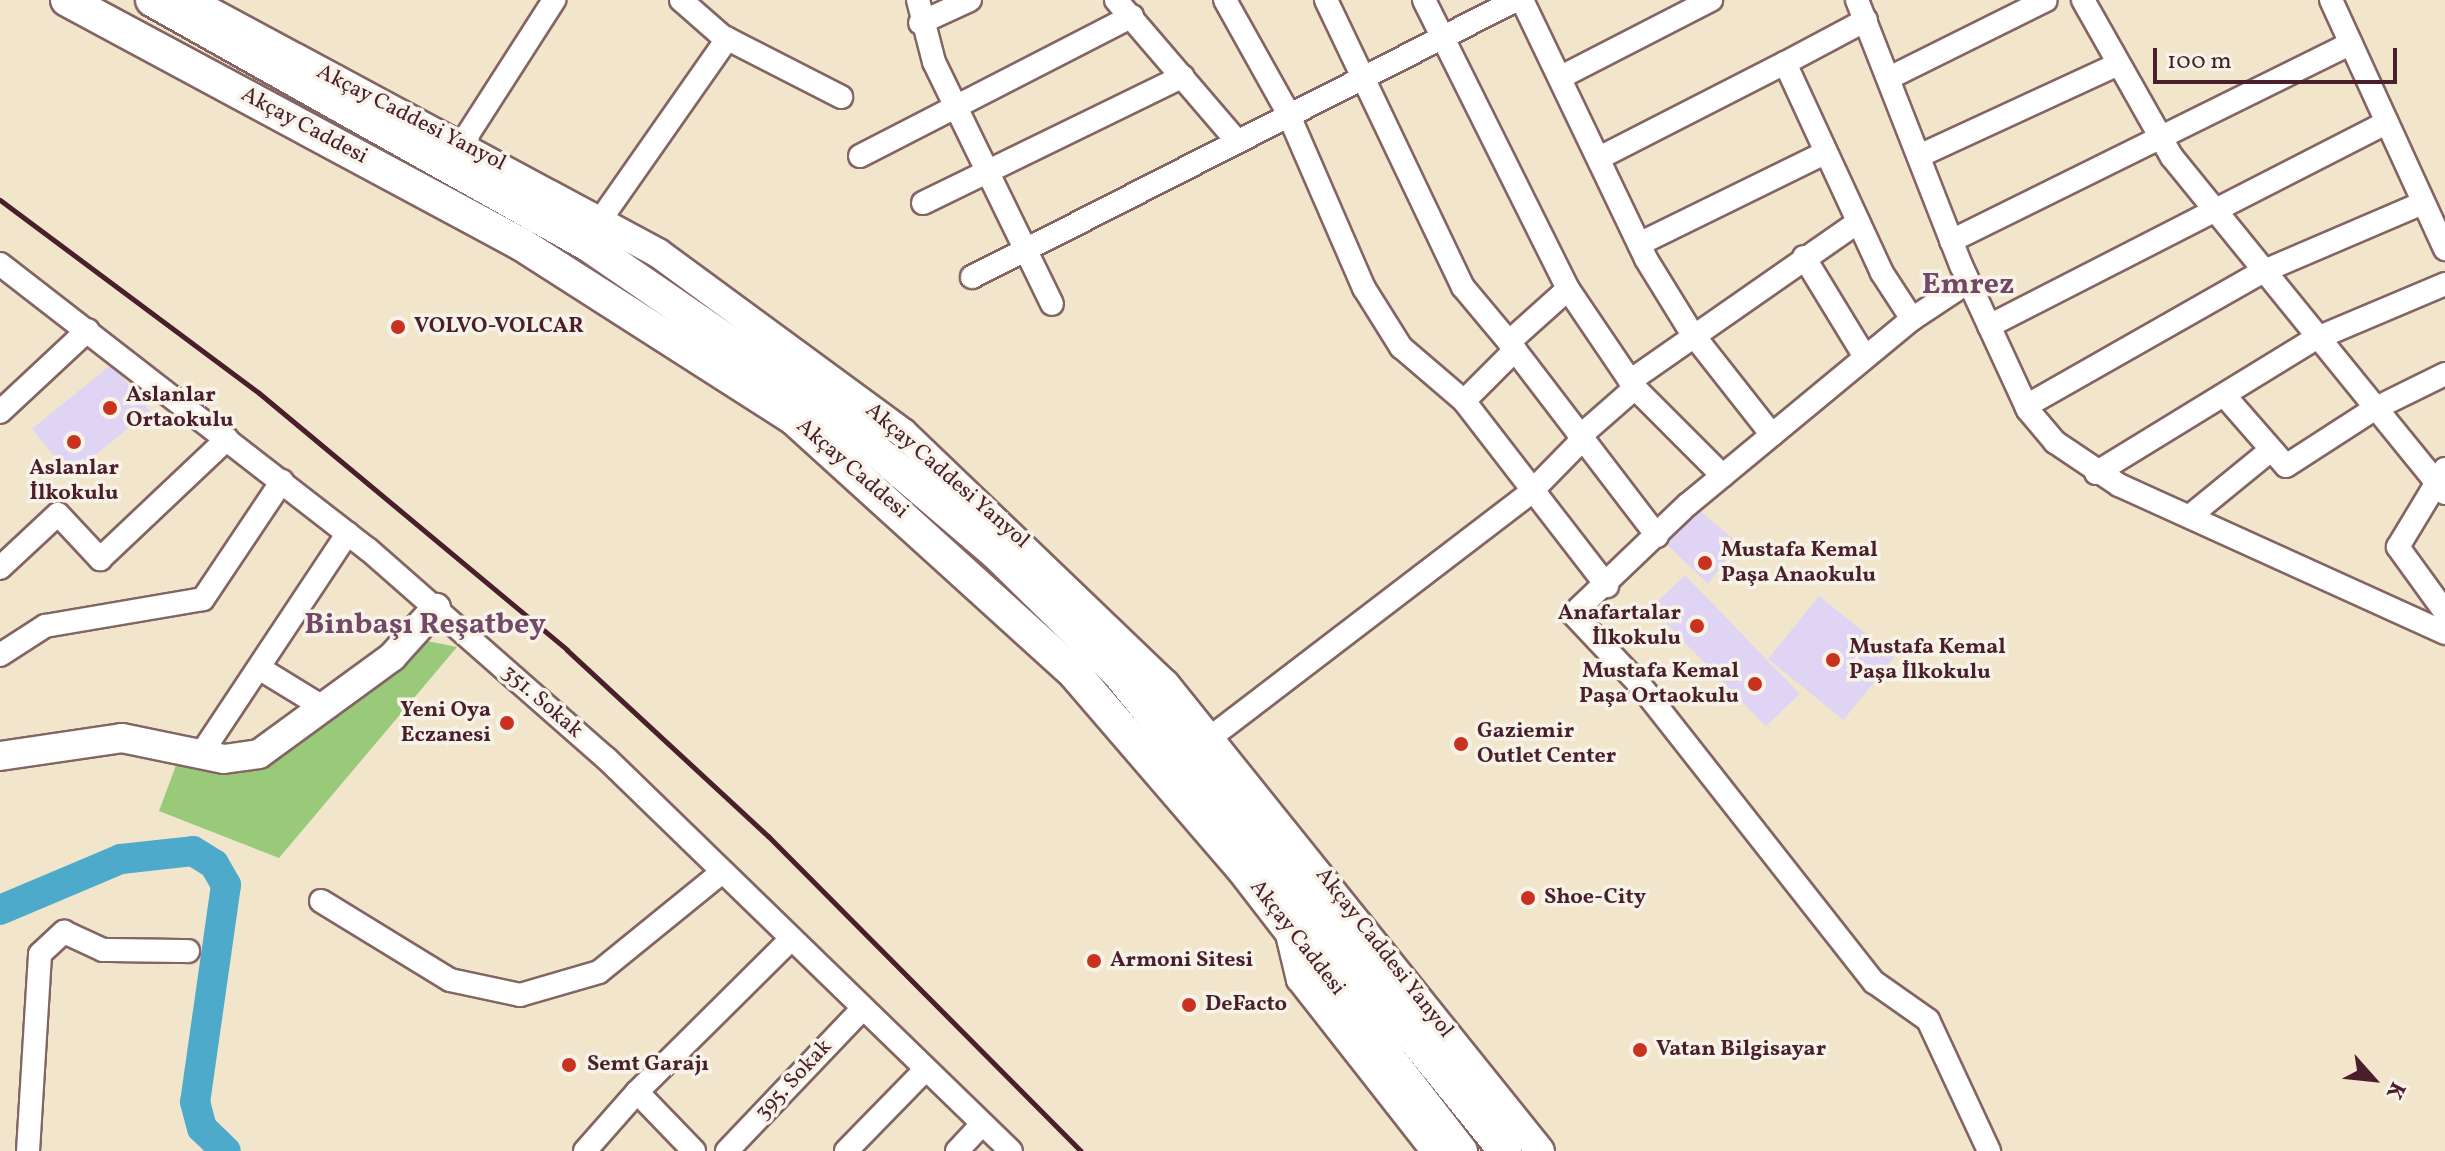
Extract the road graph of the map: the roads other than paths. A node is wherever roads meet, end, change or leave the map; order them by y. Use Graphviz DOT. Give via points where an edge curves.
graph roads {
  1 [pos="67,0"];
  2 [pos="152,0"];
  3 [pos="188,0"];
  4 [pos="554,0"];
  5 [pos="681,0"];
  6 [pos="918,0"];
  7 [pos="970,0"];
  8 [pos="1225,0"];
  9 [pos="1326,0"];
  10 [pos="1424,0"];
  11 [pos="1519,0"];
  12 [pos="1711,0"];
  13 [pos="2046,0"];
  14 [pos="2083,0"];
  15 [pos="2331,0"];
  16 [pos="1124,8"];
  17 [pos="1862,10"];
  18 [pos="920,23"];
  19 [pos="1442,36"];
  20 [pos="727,39"];
  21 [pos="2351,43"];
  22 [pos="1785,63"];
  23 [pos="2118,64"];
  24 [pos="1364,74"];
  25 [pos="1183,76"];
  26 [pos="1561,77"];
  27 [pos="1889,78"];
  28 [pos="841,97"];
  29 [pos="955,103"];
  30 [pos="1287,111"];
  31 [pos="2387,122"];
  32 [pos="1235,139"];
  33 [pos="2161,139"];
  34 [pos="463,142"];
  35 [pos="1825,153"];
  36 [pos="860,156"];
  37 [pos="1919,156"];
  38 [pos="1601,157"];
  39 [pos="987,172"];
  40 [pos="923,203"];
  41 [pos="2423,203"];
  42 [pos="2216,213"];
  43 [pos="601,219"];
  44 [pos="1858,222"];
  45 [pos="1951,241"];
  46 [pos="1639,244"];
  47 [pos="2445,249"];
  48 [pos="1028,251"];
  49 [pos="1804,257"];
  50 [pos="0,264"];
  51 [pos="2264,271"];
  52 [pos="972,277"];
  53 [pos="1968,282"];
  54 [pos="2445,284"];
  55 [pos="1568,289"];
  56 [pos="1052,304"];
  57 [pos="1912,319"];
  58 [pos="1989,326"];
  59 [pos="88,330"];
  60 [pos="1691,332"];
  61 [pos="2315,339"];
  62 [pos="1512,346"];
  63 [pos="1865,357"];
  64 [pos="2445,374"];
  65 [pos="1633,385"];
  66 [pos="9,388"];
  67 [pos="2224,395"];
  68 [pos="1464,401"];
  69 [pos="2026,406"];
  70 [pos="2374,409"];
  71 [pos="0,412"];
  72 [pos="1772,435"];
  73 [pos="227,439"];
  74 [pos="1580,439"];
  75 [pos="2271,450"];
  76 [pos="2096,473"];
  77 [pos="1723,476"];
  78 [pos="282,481"];
  79 [pos="2441,482"];
  80 [pos="1531,492"];
  81 [pos="2190,516"];
  82 [pos="348,533"];
  83 [pos="1657,536"];
  84 [pos="0,568"];
  85 [pos="1607,586"];
  86 [pos="436,608"];
  87 [pos="2445,612"];
  88 [pos="2445,633"];
  89 [pos="3,647"];
  90 [pos="259,668"];
  91 [pos="321,706"];
  92 [pos="1211,737"];
  93 [pos="201,754"];
  94 [pos="0,756"];
  95 [pos="722,872"];
  96 [pos="321,901"];
  97 [pos="791,939"];
  98 [pos="188,951"];
  99 [pos="1356,959"];
  100 [pos="1313,979"];
  101 [pos="1405,980"];
  102 [pos="862,1009"];
  103 [pos="925,1070"];
  104 [pos="637,1092"];
  105 [pos="982,1124"];
  106 [pos="28,1151"];
  107 [pos="585,1151"];
  108 [pos="694,1151"];
  109 [pos="727,1151"];
  110 [pos="846,1151"];
  111 [pos="957,1151"];
  112 [pos="1011,1151"];
  113 [pos="1432,1151"];
  114 [pos="1461,1151"];
  115 [pos="1505,1151"];
  116 [pos="1540,1151"];
  117 [pos="1989,1151"];
  1 -- 100 [label="highway, Akçay Caddesi" via="521,244 792,417 1075,674 1284,921"];
  2 -- 99 [label="highway, Akçay Caddesi" via="588,245 832,413 998,555 1119,674"];
  3 -- 34 [label="main road, Akçay Caddesi Yanyol"];
  4 -- 34 [label="street"];
  5 -- 20 [label="street"];
  6 -- 18 [label="street"];
  7 -- 18 [label="street"];
  8 -- 30 [label="street"];
  9 -- 24 [label="street"];
  10 -- 19 [label="street"];
  11 -- 19 [label="street"];
  11 -- 26 [label="street"];
  12 -- 26 [label="street"];
  13 -- 27 [label="street"];
  14 -- 23 [label="street"];
  15 -- 21 [label="street"];
  16 -- 25 [label="street"];
  16 -- 29 [label="street"];
  17 -- 22 [label="street"];
  17 -- 27 [label="street"];
  18 -- 29 [label="street"];
  19 -- 24 [label="street"];
  19 -- 55 [label="street"];
  20 -- 28 [label="street"];
  20 -- 43 [label="street"];
  21 -- 31 [label="street"];
  21 -- 33 [label="street"];
  22 -- 35 [label="street"];
  22 -- 38 [label="street"];
  23 -- 33 [label="street"];
  23 -- 37 [label="street"];
  24 -- 30 [label="street"];
  24 -- 62 [label="street" via="1463,287"];
  25 -- 32 [label="street"];
  25 -- 39 [label="street"];
  26 -- 38 [label="street"];
  27 -- 37 [label="street"];
  29 -- 36 [label="street"];
  29 -- 39 [label="street"];
  30 -- 32 [label="street"];
  30 -- 68 [label="street" via="1364,288 1401,347"];
  31 -- 41 [label="street"];
  31 -- 42 [label="street"];
  32 -- 48 [label="street"];
  33 -- 42 [label="street"];
  33 -- 45 [label="street"];
  34 -- 43 [label="main road, Akçay Caddesi Yanyol"];
  35 -- 44 [label="street"];
  35 -- 46 [label="street"];
  37 -- 45 [label="street"];
  38 -- 46 [label="street"];
  39 -- 40 [label="street"];
  39 -- 48 [label="street"];
  41 -- 47 [label="street"];
  41 -- 51 [label="street"];
  42 -- 51 [label="street"];
  42 -- 58 [label="street"];
  43 -- 92 [label="main road, Akçay Caddesi Yanyol" via="720,294 903,433 1074,589"];
  44 -- 49 [label="street"];
  44 -- 57 [label="street"];
  45 -- 53 [label="street"];
  46 -- 60 [label="street"];
  48 -- 52 [label="street"];
  48 -- 56 [label="street"];
  49 -- 60 [label="street"];
  49 -- 63 [label="street"];
  50 -- 59 [label="street, 351. Sokak"];
  51 -- 61 [label="street"];
  51 -- 69 [label="street"];
  53 -- 57 [label="street"];
  53 -- 58 [label="street"];
  54 -- 61 [label="street"];
  55 -- 62 [label="street"];
  55 -- 65 [label="street"];
  57 -- 63 [label="street"];
  58 -- 69 [label="street"];
  59 -- 66 [label="street"];
  59 -- 73 [label="street, 351. Sokak"];
  60 -- 65 [label="street"];
  60 -- 72 [label="street"];
  61 -- 67 [label="street"];
  61 -- 70 [label="street"];
  62 -- 68 [label="street"];
  62 -- 74 [label="street"];
  63 -- 72 [label="street"];
  64 -- 70 [label="street"];
  65 -- 74 [label="street"];
  65 -- 77 [label="street"];
  66 -- 71 [label="street"];
  67 -- 75 [label="street"];
  67 -- 76 [label="street"];
  68 -- 80 [label="street"];
  69 -- 76 [label="street" via="2055,442"];
  70 -- 75 [label="street" via="2286,466"];
  70 -- 79 [label="street"];
  72 -- 77 [label="street"];
  73 -- 78 [label="street, 351. Sokak"];
  73 -- 84 [label="street" via="100,559 58,514"];
  74 -- 80 [label="street"];
  74 -- 83 [label="street"];
  75 -- 81 [label="street"];
  76 -- 81 [label="street"];
  77 -- 83 [label="street"];
  78 -- 82 [label="street, 351. Sokak"];
  78 -- 89 [label="street" via="203,599 45,626"];
  79 -- 87 [label="street" via="2398,547"];
  80 -- 85 [label="street"];
  80 -- 92 [label="street"];
  81 -- 88 [label="street"];
  82 -- 86 [label="street, 351. Sokak"];
  82 -- 90 [label="street"];
  83 -- 85 [label="street"];
  85 -- 117 [label="street" via="1573,614 1640,685 1874,982 1928,1020"];
  86 -- 91 [label="main road" via="392,657"];
  86 -- 95 [label="street, 351. Sokak"];
  90 -- 91 [label="street"];
  90 -- 93 [label="street"];
  91 -- 93 [label="main road" via="259,754"];
  92 -- 101 [label="main road, Akçay Caddesi Yanyol"];
  93 -- 94 [label="main road" via="122,738"];
  95 -- 96 [label="street" via="599,972 520,995 450,980"];
  95 -- 97 [label="street, 351. Sokak"];
  97 -- 102 [label="street, 351. Sokak"];
  97 -- 104 [label="street"];
  98 -- 106 [label="street" via="103,950 64,932 40,954"];
  99 -- 100 [label="street"];
  99 -- 101 [label="street"];
  99 -- 115 [label="highway, Akçay Caddesi"];
  100 -- 113 [label="street"];
  100 -- 114 [label="highway, Akçay Caddesi"];
  101 -- 116 [label="main road, Akçay Caddesi Yanyol"];
  102 -- 103 [label="street, 351. Sokak"];
  102 -- 109 [label="street, 395. Sokak"];
  103 -- 105 [label="street, 351. Sokak"];
  103 -- 110 [label="street"];
  104 -- 107 [label="street"];
  104 -- 108 [label="street"];
  105 -- 111 [label="street"];
  105 -- 112 [label="street, 351. Sokak"];
}
